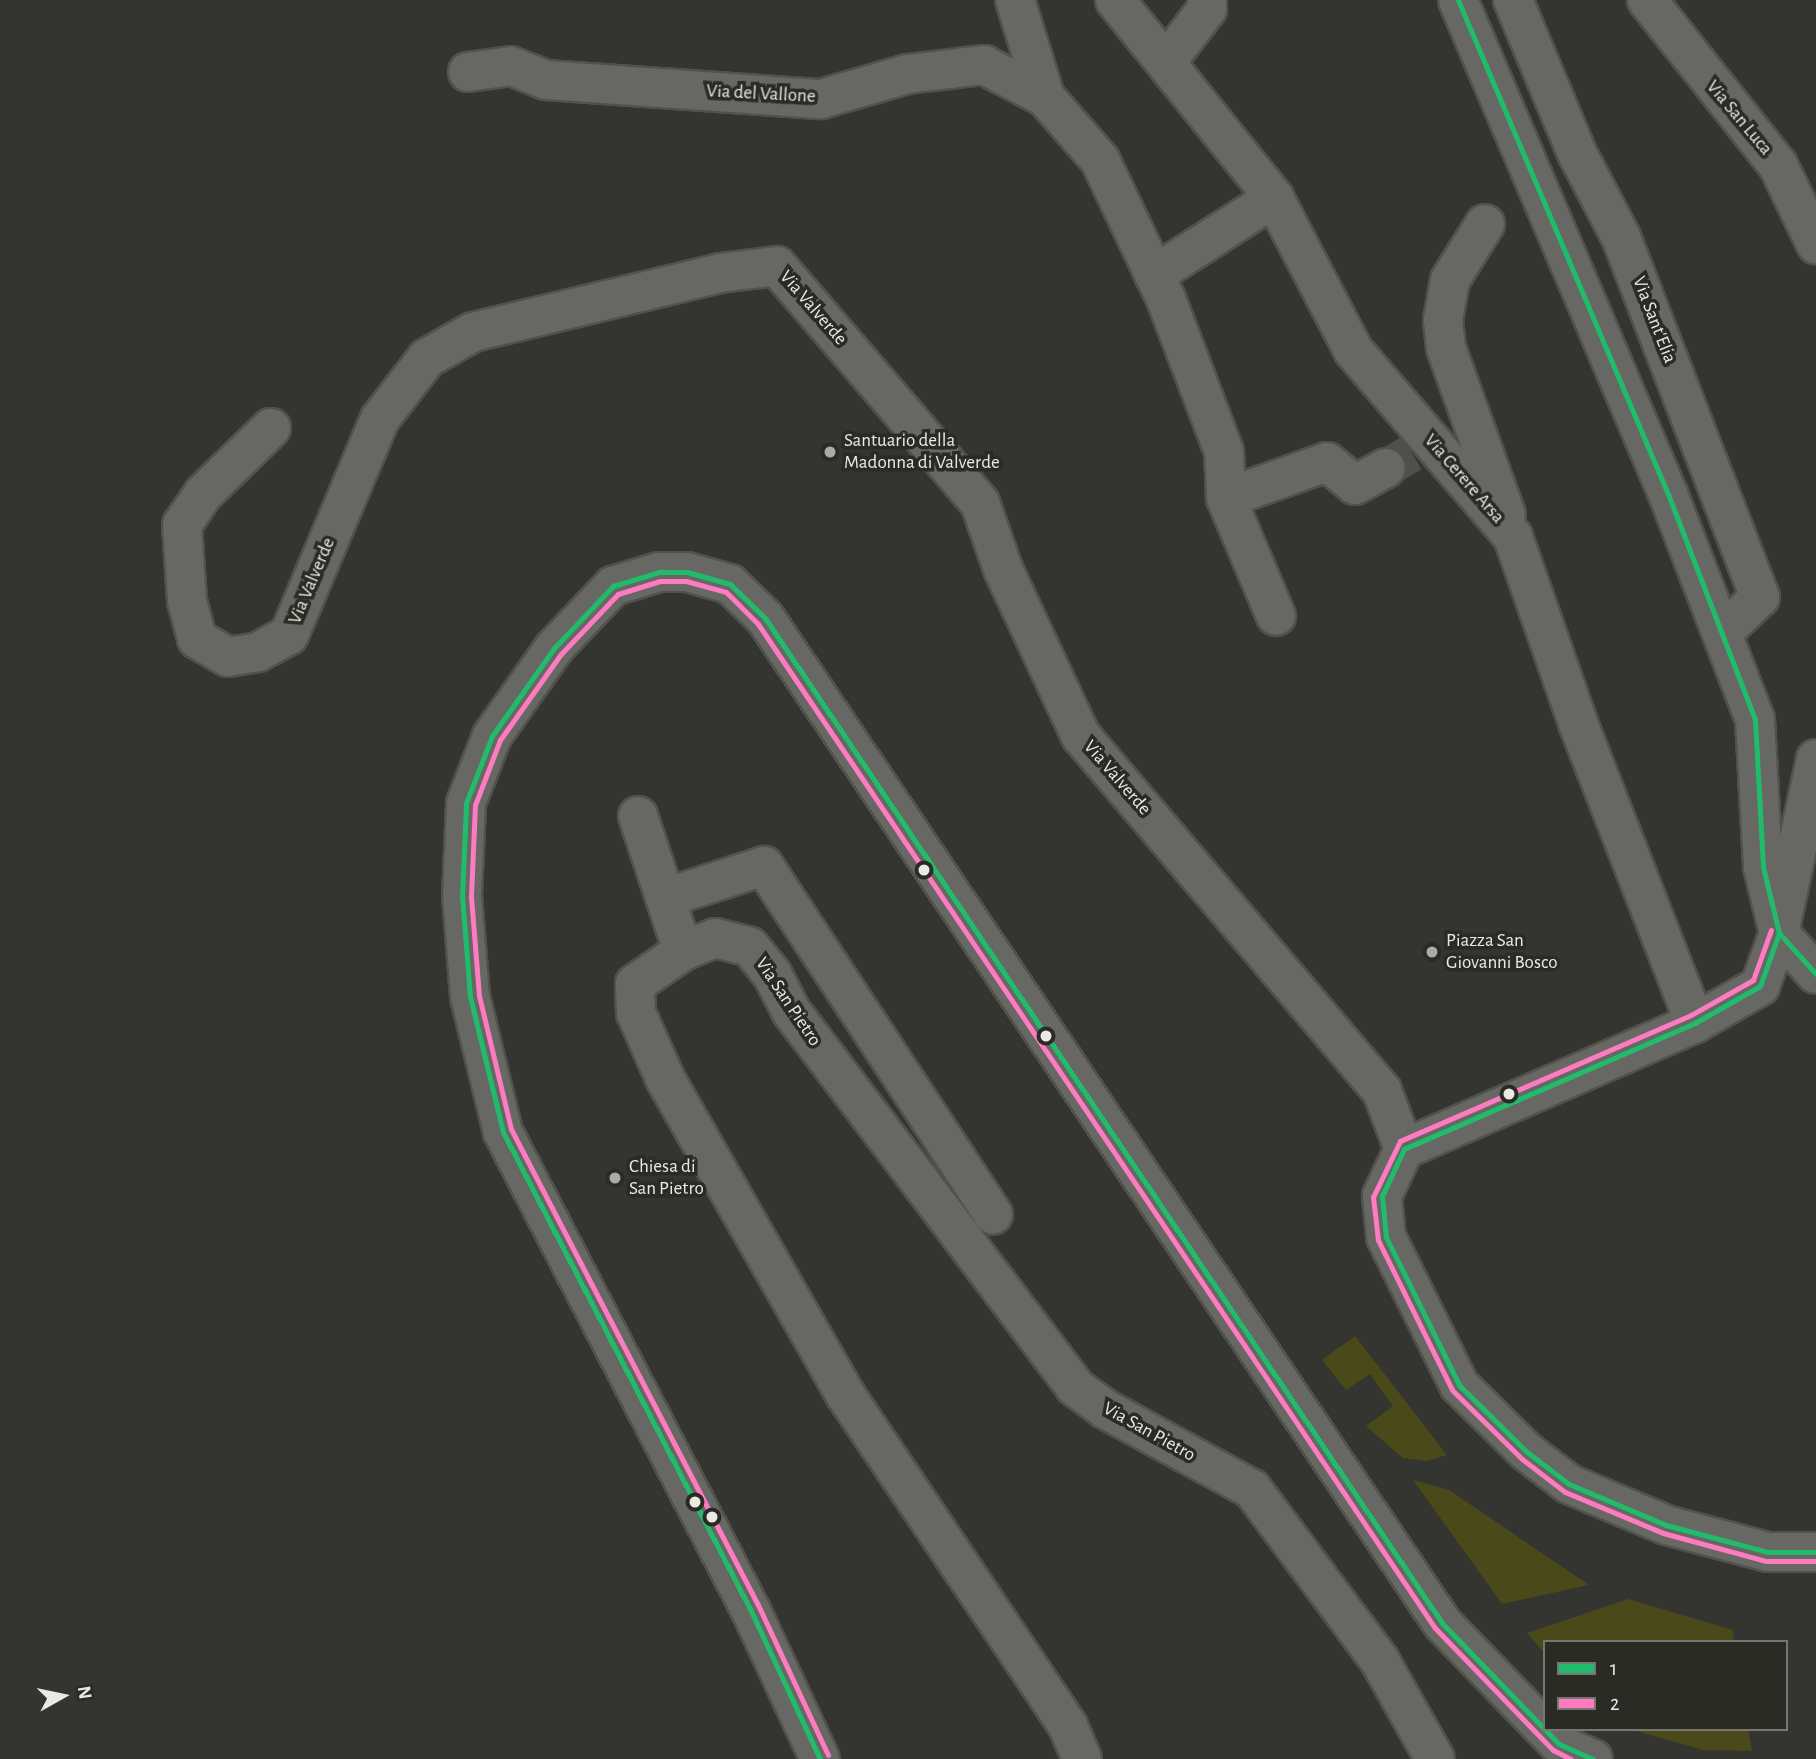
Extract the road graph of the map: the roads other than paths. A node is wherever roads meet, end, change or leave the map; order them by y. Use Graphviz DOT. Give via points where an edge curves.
graph roads {
  1 [pos="1014,0"];
  2 [pos="1115,0"];
  3 [pos="1207,0"];
  4 [pos="1458,0"];
  5 [pos="1513,0"];
  6 [pos="1647,0"];
  7 [pos="1167,61"];
  8 [pos="468,72"];
  9 [pos="1045,97"];
  10 [pos="1274,198"];
  11 [pos="1485,224"];
  12 [pos="1816,244"];
  13 [pos="1154,275"];
  14 [pos="271,428"];
  15 [pos="1410,454"];
  16 [pos="1226,498"];
  17 [pos="1513,537"];
  18 [pos="1276,616"];
  19 [pos="1722,633"];
  20 [pos="1816,759"];
  21 [pos="638,816"];
  22 [pos="665,898"];
  23 [pos="1780,933"];
  24 [pos="683,951"];
  25 [pos="1816,974"];
  26 [pos="1695,1023"];
  27 [pos="1404,1149"];
  28 [pos="993,1215"];
  29 [pos="1816,1552"];
  30 [pos="1543,1727"];
  31 [pos="1546,1731"];
  32 [pos="820,1759"];
  33 [pos="1082,1759"];
  34 [pos="1435,1759"];
  35 [pos="1593,1759"];
  1 -- 9 [label="street, Via del Vallone"];
  2 -- 7 [label="street, Via Cerere Arsa"];
  3 -- 7 [label="street" via="1207,9"];
  4 -- 19 [label="street"];
  5 -- 19 [label="street, Via Sant'Elia" via="1577,153 1621,237 1760,597"];
  6 -- 12 [label="street, Via San Luca" via="1779,165"];
  7 -- 10 [label="street, Via Cerere Arsa"];
  8 -- 9 [label="street, Via del Vallone" via="511,66 546,80 821,99 907,74 984,65"];
  9 -- 13 [label="street, Via del Vallone" via="1100,160"];
  10 -- 13 [label="street"];
  10 -- 15 [label="street, Via Cerere Arsa"];
  11 -- 17 [label="street" via="1450,280 1445,339"];
  13 -- 16 [label="street, Via del Vallone" via="1224,452"];
  14 -- 27 [label="street, Via Valverde" via="203,494 182,525 187,601 197,639 228,657 258,652 289,635 380,419 427,358 473,332 720,273 777,266 980,503 1003,569 1081,736 1382,1091"];
  15 -- 16 [label="street" via="1355,485 1327,462"];
  15 -- 17 [label="street, Via Cerere Arsa"];
  16 -- 18 [label="street, Via del Vallone"];
  17 -- 26 [label="street, Via Cerere Arsa" via="1578,723"];
  19 -- 23 [label="street" via="1755,719 1763,867"];
  20 -- 23 [label="street"];
  21 -- 22 [label="street"];
  22 -- 24 [label="street"];
  22 -- 28 [label="street" via="764,866"];
  23 -- 25 [label="street"];
  23 -- 26 [label="street" via="1760,986"];
  24 -- 33 [label="street, Via San Pietro" via="635,984 636,1013 664,1079 845,1394 1068,1726"];
  24 -- 34 [label="street, Via San Pietro" via="715,938 750,947 791,1011 1075,1387 1105,1409 1252,1489 1380,1661"];
  26 -- 27 [label="street"];
  27 -- 29 [label="street" via="1382,1196 1386,1237 1459,1385 1527,1452 1569,1484 1666,1525 1768,1552"];
  30 -- 32 [label="street" via="1442,1623 765,618 730,584 687,572 659,572 613,586 554,648 492,736 466,803 462,896 470,997 503,1132 750,1609"];
  31 -- 35 [label="street" via="1559,1744"];
}
